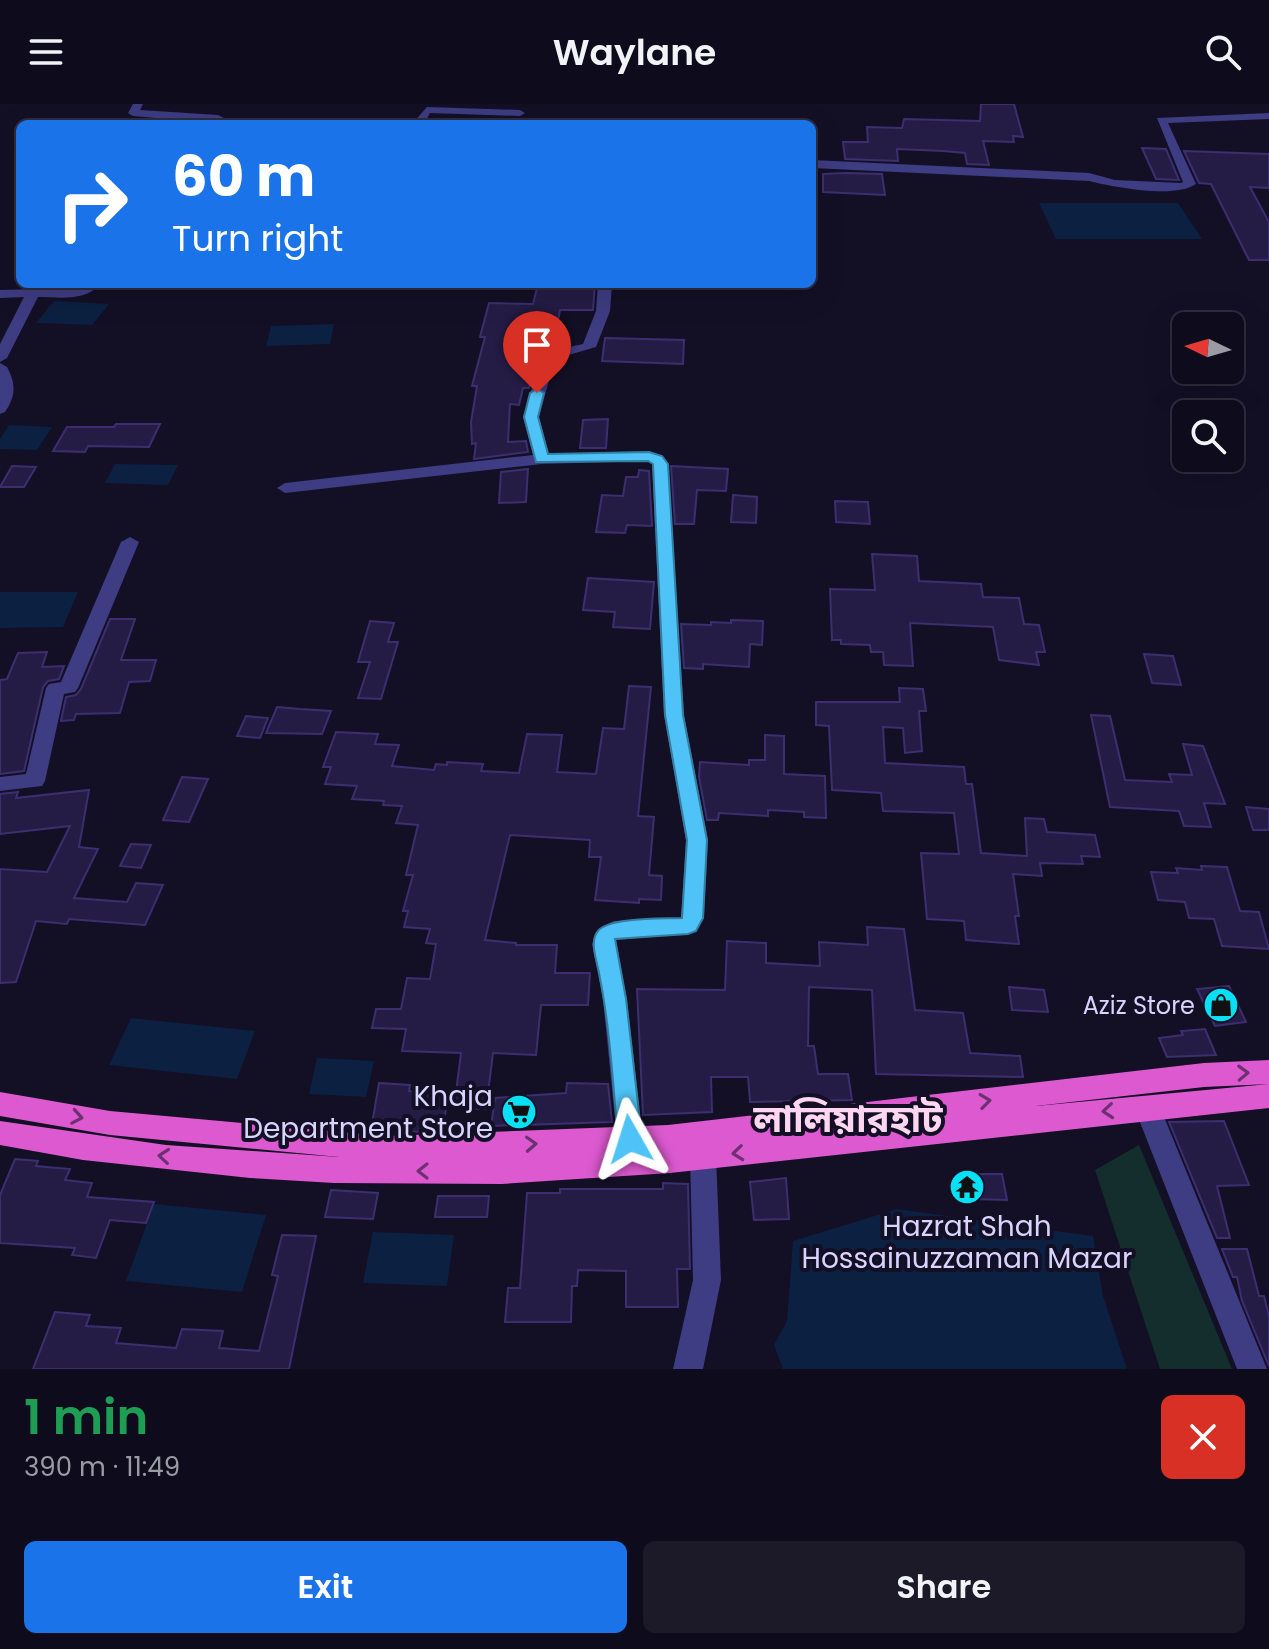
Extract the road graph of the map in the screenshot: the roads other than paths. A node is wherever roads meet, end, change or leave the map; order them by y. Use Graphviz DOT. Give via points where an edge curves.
graph roads {
  1 [pos="138,104"];
  2 [pos="521,108"];
  3 [pos="1269,116"];
  4 [pos="218,120"];
  5 [pos="421,120"];
  6 [pos="816,164"];
  7 [pos="86,288"];
  8 [pos="605,288"];
  9 [pos="33,293"];
  10 [pos="0,294"];
  11 [pos="0,358"];
  12 [pos="0,367"];
  13 [pos="0,409"];
  14 [pos="542,459"];
  15 [pos="285,488"];
  16 [pos="130,542"];
  17 [pos="0,784"];
  18 [pos="1269,1072"];
  19 [pos="1269,1096"];
  20 [pos="0,1104"];
  21 [pos="1147,1107"];
  22 [pos="0,1133"];
  23 [pos="630,1139"];
  24 [pos="669,1149"];
  25 [pos="703,1156"];
  26 [pos="688,1369"];
  27 [pos="1252,1369"];
  1 -- 4 [label="street" via="133,113"];
  2 -- 5 [label="street" via="427,110"];
  3 -- 6 [label="street" via="1161,120 1190,184 1182,187 1115,184 1089,177"];
  7 -- 9 [label="street"];
  8 -- 14 [label="street" via="603,311 589,347 560,353 545,368 531,417"];
  9 -- 10 [label="street"];
  9 -- 11 [label="street"];
  12 -- 13 [label="street" via="8,398"];
  14 -- 15 [label="street"];
  14 -- 23 [label="street" via="649,456 660,464 674,715 697,840 693,918 688,926 614,930 606,935"];
  16 -- 17 [label="street" via="68,688 56,688 35,781"];
  24 -- 18 [label="highway, one-way" via="1204,1075"];
  19 -- 21 [label="highway"];
  20 -- 23 [label="highway, one-way" via="110,1123 385,1149"];
  21 -- 25 [label="highway, one-way"];
  21 -- 27 [label="street"];
  24 -- 22 [label="highway, one-way" via="478,1171 350,1171 96,1151"];
  23 -- 24 [label="highway"];
  24 -- 25 [label="highway"];
  25 -- 26 [label="street" via="707,1280"];
}
